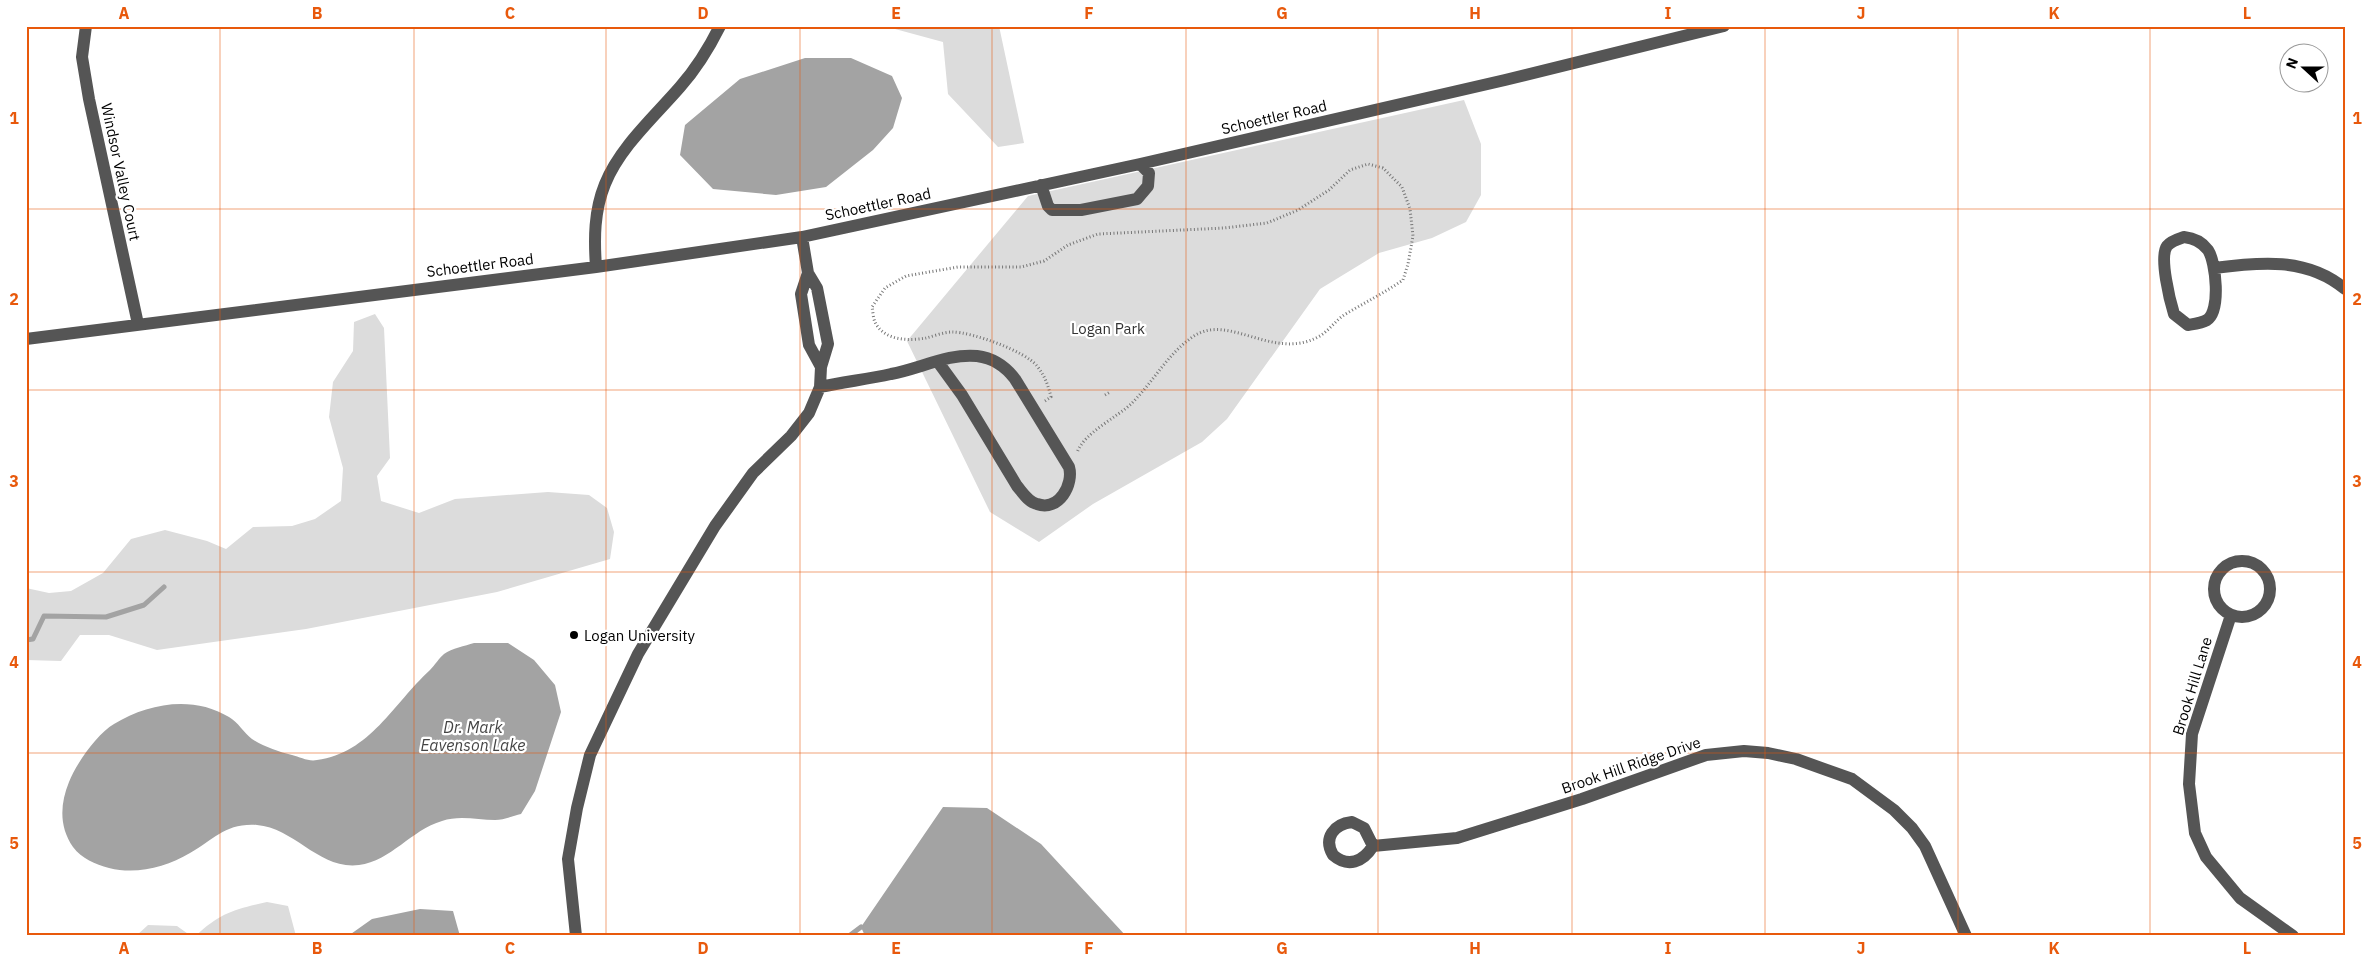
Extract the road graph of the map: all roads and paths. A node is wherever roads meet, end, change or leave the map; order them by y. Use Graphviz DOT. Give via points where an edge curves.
graph roads {
  1 [pos="86,26"];
  2 [pos="720,26"];
  3 [pos="1724,26"];
  4 [pos="1140,164"];
  5 [pos="1041,185"];
  6 [pos="802,237"];
  7 [pos="596,267"];
  8 [pos="2214,268"];
  9 [pos="808,273"];
  10 [pos="2345,289"];
  11 [pos="138,324"];
  12 [pos="26,339"];
  13 [pos="938,362"];
  14 [pos="821,367"];
  15 [pos="820,386"];
  16 [pos="1110,392"];
  17 [pos="1105,396"];
  18 [pos="1033,408"];
  19 [pos="1072,476"];
  20 [pos="2232,615"];
  21 [pos="1373,846"];
  22 [pos="576,936"];
  23 [pos="1966,936"];
  24 [pos="2293,936"];
  1 -- 11 [label="street, Windsor Valley Court" via="82,57 89,99"];
  2 -- 7 [label="street" via="682,85 621,156 605,184 594,230"];
  3 -- 4 [label="street, Schoettler Road"];
  4 -- 5 [label="street, Schoettler Road"];
  4 -- 5 [label="street" via="1149,173 1148,186 1137,200 1081,210 1052,210"];
  5 -- 6 [label="street, Schoettler Road"];
  6 -- 7 [label="street, Schoettler Road"];
  6 -- 9 [label="street"];
  7 -- 11 [label="street, Schoettler Road"];
  8 -- 8 [label="street" via="2209,251 2197,240 2184,237 2166,247 2163,259 2171,305 2174,314 2188,325 2207,320 2214,313"];
  8 -- 10 [label="street" via="2259,262 2287,264 2326,276"];
  9 -- 14 [label="street" via="817,288 828,344"];
  9 -- 14 [label="street" via="800,294 809,345"];
  11 -- 12 [label="street, Schoettler Road"];
  13 -- 15 [label="street"];
  13 -- 18 [label="street" via="953,357 977,356 998,363 1008,369"];
  13 -- 19 [label="street" via="1027,498 1037,504 1054,502 1070,485"];
  14 -- 15 [label="street"];
  15 -- 22 [label="street" via="809,413 791,436 752,473 715,526 638,654 590,755 568,859"];
  16 -- 17 [label="path"];
  18 -- 19 [label="street"];
  18 -- 19 [label="path" via="1051,397 1047,380 1036,364 1016,350 952,332 901,340 889,335 875,322 872,307 885,288 906,276 958,267 1021,268 1044,261 1068,246 1098,234 1267,223 1298,210 1329,190 1350,170 1368,164 1384,168 1402,188 1410,209 1413,236 1403,280 1343,316 1318,337 1291,344 1267,342 1234,331 1214,330 1195,335 1175,351 1132,403 1079,448"];
  20 -- 20 [label="street" via="2250,616 2265,606 2270,588 2268,579 2256,565 2238,561 2216,576 2217,603"];
  20 -- 24 [label="street, Brook Hill Lane" via="2192,734 2190,784 2195,833 2206,857 2240,898"];
  21 -- 23 [label="street, Brook Hill Ridge Drive" via="1457,838 1582,800 1706,755 1744,751 1768,753 1796,759 1852,780 1894,810 1925,846"];
}
